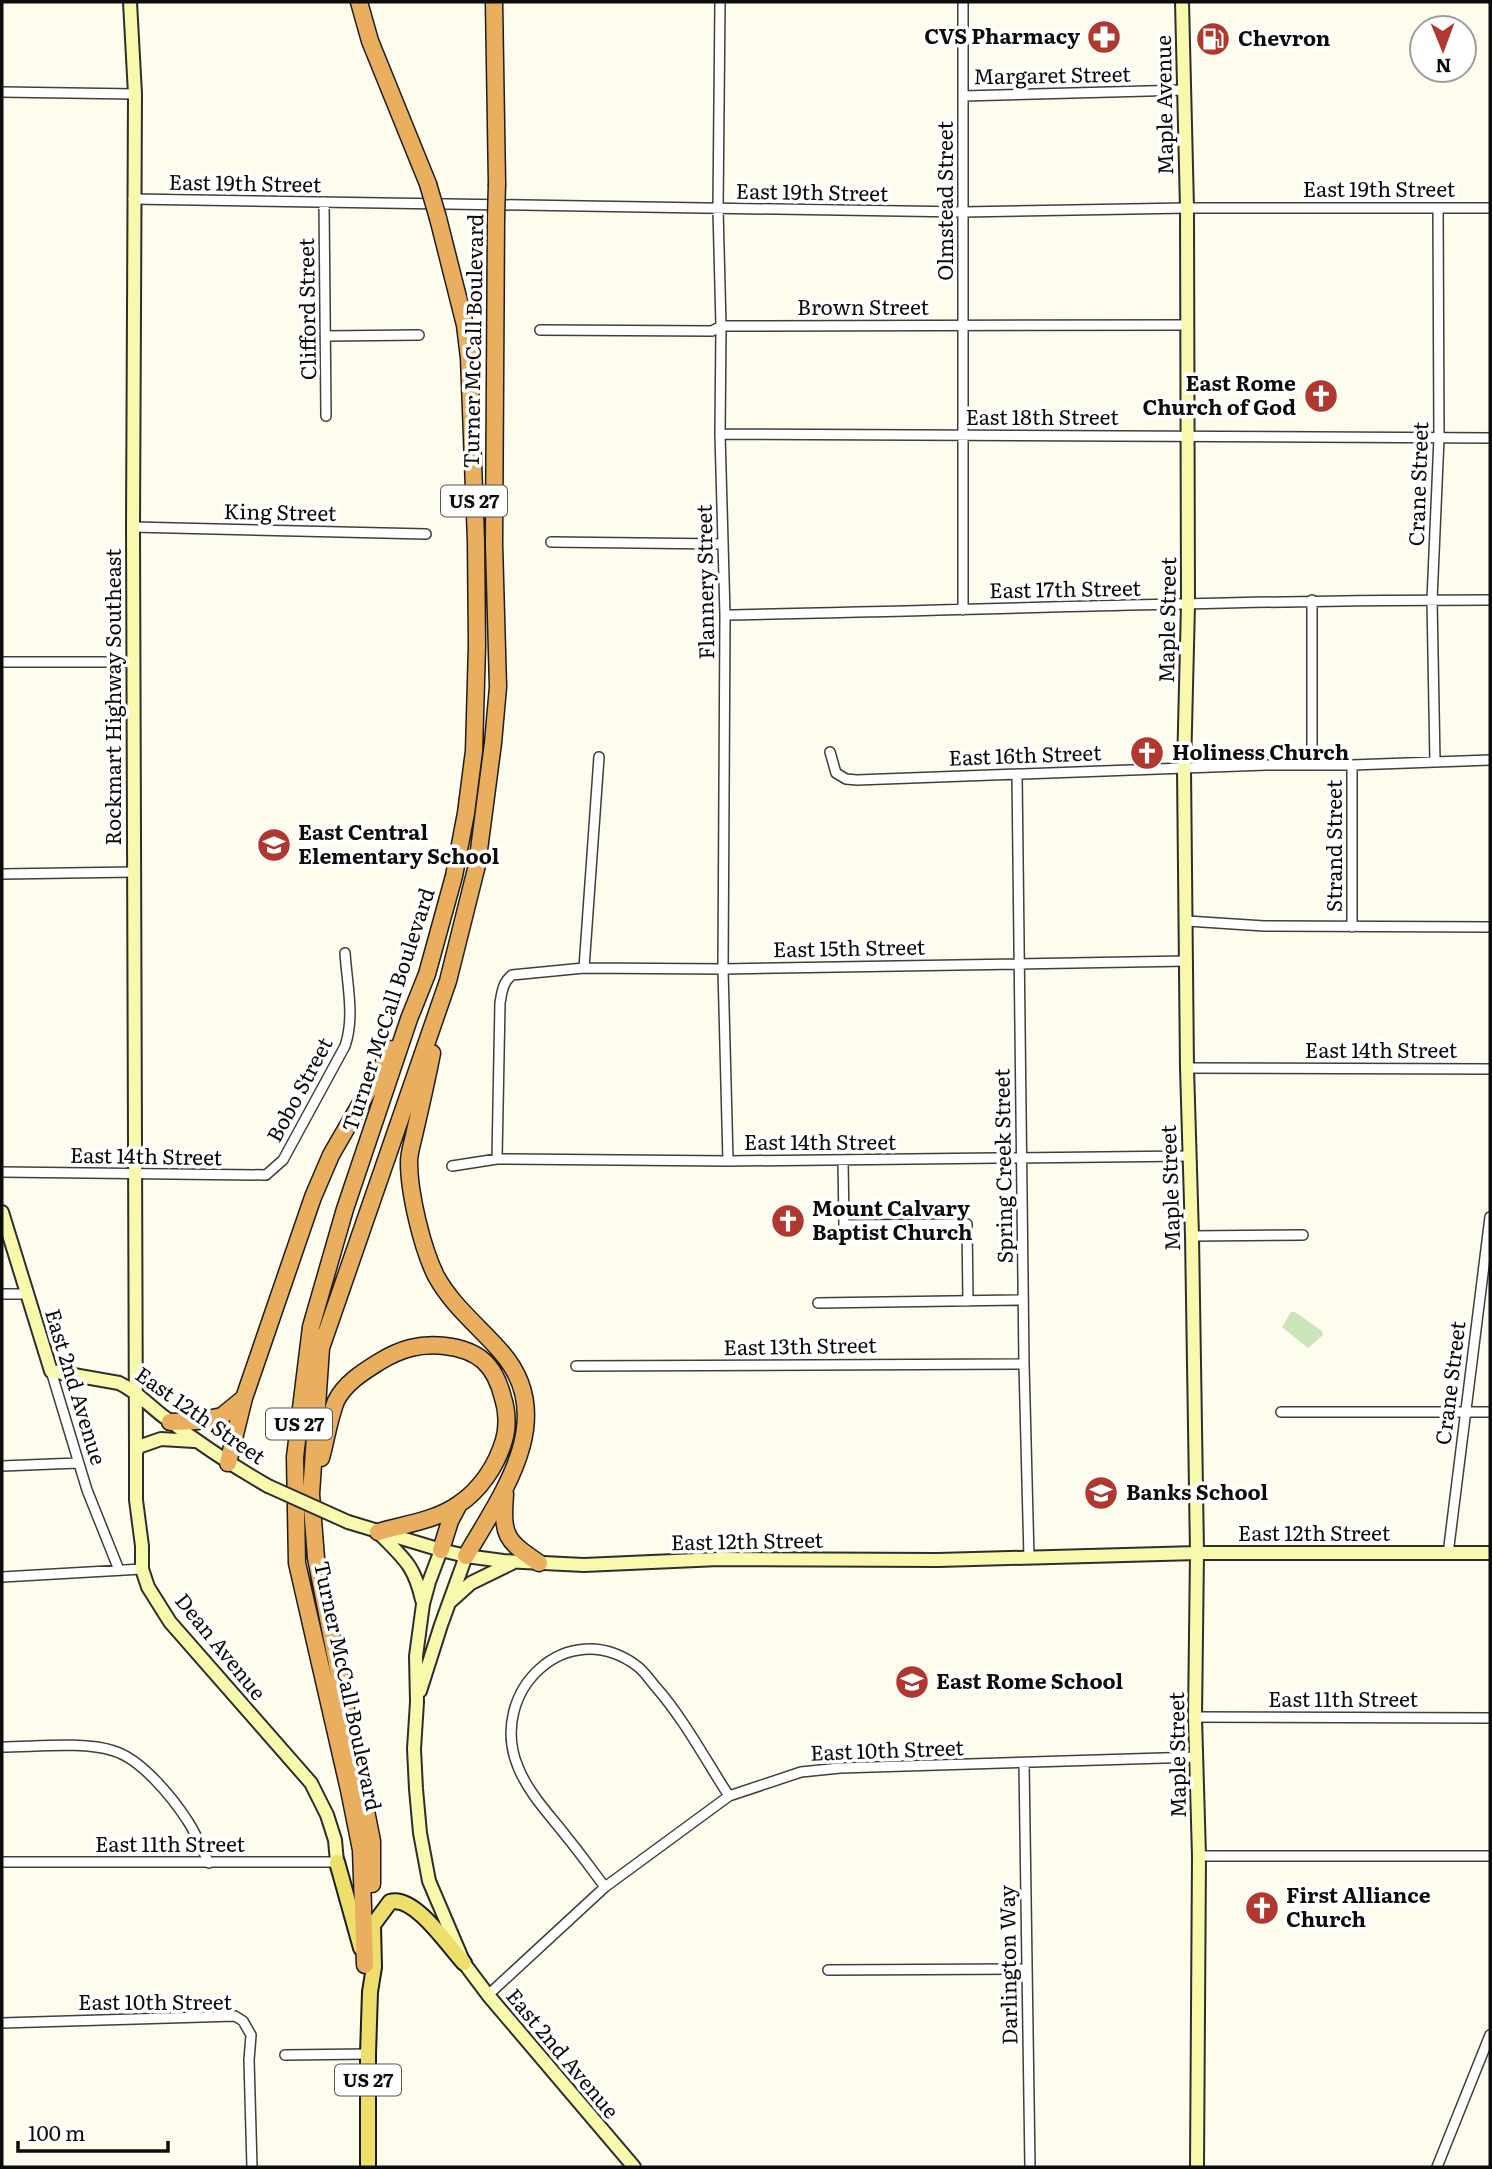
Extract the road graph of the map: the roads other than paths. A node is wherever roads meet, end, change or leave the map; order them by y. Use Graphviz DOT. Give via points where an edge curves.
graph roads {
  1 [pos="130,2"];
  2 [pos="350,2"];
  3 [pos="359,2"];
  4 [pos="488,2"];
  5 [pos="494,2"];
  6 [pos="720,2"];
  7 [pos="963,2"];
  8 [pos="1182,2"];
  9 [pos="370,41"];
  10 [pos="495,63"];
  11 [pos="1185,90"];
  12 [pos="2,92"];
  13 [pos="135,94"];
  14 [pos="963,96"];
  15 [pos="133,199"];
  16 [pos="324,202"];
  17 [pos="1187,208"];
  18 [pos="1438,208"];
  19 [pos="1490,208"];
  20 [pos="718,209"];
  21 [pos="963,212"];
  22 [pos="963,324"];
  23 [pos="1187,325"];
  24 [pos="720,326"];
  25 [pos="540,330"];
  26 [pos="419,335"];
  27 [pos="326,336"];
  28 [pos="326,416"];
  29 [pos="720,434"];
  30 [pos="963,435"];
  31 [pos="1188,437"];
  32 [pos="1439,438"];
  33 [pos="1490,438"];
  34 [pos="133,527"];
  35 [pos="426,534"];
  36 [pos="551,542"];
  37 [pos="722,544"];
  38 [pos="1311,600"];
  39 [pos="1432,600"];
  40 [pos="1490,600"];
  41 [pos="1188,605"];
  42 [pos="964,610"];
  43 [pos="725,615"];
  44 [pos="2,662"];
  45 [pos="134,662"];
  46 [pos="830,752"];
  47 [pos="599,757"];
  48 [pos="1490,760"];
  49 [pos="1435,762"];
  50 [pos="1312,765"];
  51 [pos="1352,765"];
  52 [pos="1184,769"];
  53 [pos="1017,774"];
  54 [pos="134,872"];
  55 [pos="2,874"];
  56 [pos="1187,921"];
  57 [pos="1352,927"];
  58 [pos="1490,927"];
  59 [pos="345,953"];
  60 [pos="1186,961"];
  61 [pos="1020,964"];
  62 [pos="583,968"];
  63 [pos="723,969"];
  64 [pos="448,981"];
  65 [pos="409,1019"];
  66 [pos="1187,1068"];
  67 [pos="1490,1069"];
  68 [pos="1189,1156"];
  69 [pos="497,1159"];
  70 [pos="1022,1159"];
  71 [pos="283,1160"];
  72 [pos="843,1160"];
  73 [pos="728,1161"];
  74 [pos="452,1166"];
  75 [pos="2,1172"];
  76 [pos="134,1173"];
  77 [pos="2,1217"];
  78 [pos="1490,1217"];
  79 [pos="1303,1235"];
  80 [pos="1192,1236"];
  81 [pos="2,1294"];
  82 [pos="26,1294"];
  83 [pos="1023,1300"];
  84 [pos="968,1301"];
  85 [pos="818,1303"];
  86 [pos="1024,1364"];
  87 [pos="576,1366"];
  88 [pos="51,1371"];
  89 [pos="136,1393"];
  90 [pos="244,1398"];
  91 [pos="1465,1411"];
  92 [pos="1281,1412"];
  93 [pos="1490,1412"];
  94 [pos="170,1422"];
  95 [pos="197,1442"];
  96 [pos="136,1453"];
  97 [pos="78,1463"];
  98 [pos="228,1463"];
  99 [pos="2,1466"];
  100 [pos="505,1488"];
  101 [pos="311,1494"];
  102 [pos="459,1504"];
  103 [pos="378,1532"];
  104 [pos="441,1550"];
  105 [pos="1197,1553"];
  106 [pos="1490,1553"];
  107 [pos="1448,1554"];
  108 [pos="466,1556"];
  109 [pos="1028,1558"];
  110 [pos="514,1562"];
  111 [pos="539,1563"];
  112 [pos="142,1569"];
  113 [pos="119,1570"];
  114 [pos="2,1577"];
  115 [pos="423,1604"];
  116 [pos="448,1604"];
  117 [pos="417,1702"];
  118 [pos="1195,1717"];
  119 [pos="1490,1718"];
  120 [pos="2,1747"];
  121 [pos="1196,1757"];
  122 [pos="1024,1763"];
  123 [pos="729,1797"];
  124 [pos="1199,1856"];
  125 [pos="1490,1856"];
  126 [pos="2,1861"];
  127 [pos="337,1861"];
  128 [pos="209,1863"];
  129 [pos="605,1887"];
  130 [pos="373,1925"];
  131 [pos="464,1963"];
  132 [pos="365,1965"];
  133 [pos="1026,1969"];
  134 [pos="828,1970"];
  135 [pos="370,1992"];
  136 [pos="488,1995"];
  137 [pos="2,2022"];
  138 [pos="1490,2035"];
  139 [pos="368,2054"];
  140 [pos="285,2055"];
  141 [pos="252,2167"];
  142 [pos="368,2167"];
  143 [pos="634,2167"];
  144 [pos="1030,2167"];
  145 [pos="1198,2167"];
  146 [pos="1437,2167"];
  1 -- 13 [label="main road, Rockmart Highway Southeast"];
  2 -- 9 [label="highway"];
  3 -- 9 [label="highway, Turner McCall Boulevard / US 27"];
  4 -- 10 [label="highway"];
  5 -- 10 [label="highway, Turner McCall Boulevard / US 27"];
  6 -- 20 [label="street, Flannery Street"];
  7 -- 14 [label="street, Olmstead Street"];
  8 -- 11 [label="main road, Maple Avenue"];
  9 -- 65 [label="highway, Turner McCall Boulevard / US 27, bridge" via="439,218 469,358 476,541 474,751 454,876 427,974"];
  10 -- 64 [label="highway, Turner McCall Boulevard / US 27, bridge" via="498,687 477,865"];
  11 -- 14 [label="street, Margaret Street"];
  11 -- 17 [label="main road, Maple Avenue"];
  12 -- 13 [label="street"];
  13 -- 15 [label="main road, Rockmart Highway Southeast"];
  14 -- 21 [label="street, Olmstead Street"];
  15 -- 16 [label="street, East 19th Street"];
  15 -- 34 [label="main road, Rockmart Highway Southeast"];
  16 -- 20 [label="street, East 19th Street"];
  16 -- 27 [label="street, Clifford Street"];
  17 -- 18 [label="street, East 19th Street"];
  17 -- 21 [label="street, East 19th Street"];
  17 -- 23 [label="main road, Maple Street"];
  18 -- 19 [label="street, East 19th Street"];
  18 -- 32 [label="street, Crane Street"];
  20 -- 21 [label="street, East 19th Street"];
  20 -- 24 [label="street, Flannery Street"];
  21 -- 22 [label="street, Olmstead Street"];
  22 -- 23 [label="street, Brown Street"];
  22 -- 24 [label="street, Brown Street"];
  22 -- 30 [label="street, Olmstead Street"];
  23 -- 31 [label="main road, Maple Street"];
  24 -- 25 [label="street, Brown Street" via="712,331"];
  24 -- 29 [label="street, Flannery Street"];
  26 -- 27 [label="street"];
  27 -- 28 [label="street, Clifford Street"];
  29 -- 30 [label="street, East 18th Street"];
  29 -- 37 [label="street, Flannery Street"];
  30 -- 31 [label="street, East 18th Street"];
  30 -- 42 [label="street, Olmstead Street"];
  31 -- 32 [label="street, East 18th Street"];
  31 -- 41 [label="main road, Maple Street"];
  32 -- 33 [label="street, East 18th Street"];
  32 -- 39 [label="street, Crane Street"];
  34 -- 35 [label="street, King Street"];
  34 -- 45 [label="main road, Rockmart Highway Southeast"];
  36 -- 37 [label="street"];
  37 -- 43 [label="street, Flannery Street"];
  38 -- 39 [label="street, East 17th Street"];
  38 -- 41 [label="street, East 17th Street"];
  38 -- 50 [label="street, Strand Street"];
  39 -- 40 [label="street, East 17th Street"];
  39 -- 49 [label="street, Crane Street"];
  41 -- 42 [label="street, East 17th Street"];
  41 -- 52 [label="main road, Maple Street"];
  42 -- 43 [label="street, East 17th Street"];
  43 -- 63 [label="street, Flannery Street"];
  44 -- 45 [label="street"];
  45 -- 54 [label="main road, Rockmart Highway Southeast"];
  46 -- 53 [label="street, East 16th Street" via="836,772 846,779"];
  47 -- 62 [label="street"];
  48 -- 49 [label="street, East 16th Street"];
  49 -- 51 [label="street, East 16th Street"];
  50 -- 51 [label="street, East 16th Street"];
  50 -- 52 [label="street, East 16th Street"];
  51 -- 57 [label="street, Strand Street"];
  52 -- 53 [label="street, East 16th Street"];
  52 -- 56 [label="main road, Maple Street"];
  53 -- 61 [label="street, Spring Creek Street"];
  54 -- 55 [label="street"];
  54 -- 76 [label="main road, Rockmart Highway Southeast"];
  56 -- 57 [label="street"];
  56 -- 60 [label="main road, Maple Street"];
  57 -- 58 [label="street"];
  59 -- 71 [label="street, Bobo Street" via="350,1033"];
  60 -- 61 [label="street, East 15th Street"];
  60 -- 66 [label="main road, Maple Street"];
  61 -- 63 [label="street, East 15th Street"];
  61 -- 70 [label="street, Spring Creek Street"];
  62 -- 63 [label="street, East 15th Street"];
  62 -- 69 [label="street, East 15th Street" via="512,975 502,988"];
  63 -- 73 [label="street, Flannery Street"];
  64 -- 100 [label="highway" via="409,1161 418,1225 437,1276 461,1311 514,1368 519,1380 526,1413 524,1441"];
  64 -- 101 [label="highway, Turner McCall Boulevard / US 27" via="321,1348"];
  65 -- 90 [label="highway" via="331,1155"];
  65 -- 132 [label="highway, Turner McCall Boulevard / US 27" via="311,1327 295,1457 297,1563 360,1850"];
  66 -- 67 [label="street, East 14th Street"];
  66 -- 68 [label="main road, Maple Street"];
  68 -- 70 [label="street, East 14th Street"];
  68 -- 80 [label="main road, Maple Street"];
  69 -- 73 [label="street, East 14th Street"];
  69 -- 74 [label="street, East 14th Street"];
  70 -- 72 [label="street, East 14th Street"];
  70 -- 83 [label="street, Spring Creek Street"];
  71 -- 76 [label="street, East 14th Street" via="260,1177"];
  72 -- 73 [label="street, East 14th Street"];
  72 -- 84 [label="street" via="844,1225 967,1223"];
  75 -- 76 [label="street, East 14th Street"];
  76 -- 89 [label="main road, Rockmart Highway Southeast"];
  77 -- 82 [label="main road, East 2nd Avenue"];
  78 -- 91 [label="street, Crane Street"];
  79 -- 80 [label="street"];
  80 -- 105 [label="main road, Maple Street"];
  81 -- 82 [label="street"];
  82 -- 88 [label="main road, East 2nd Avenue"];
  83 -- 84 [label="street"];
  83 -- 86 [label="street, Spring Creek Street"];
  84 -- 85 [label="street"];
  86 -- 87 [label="street, East 13th Street"];
  86 -- 109 [label="street, Spring Creek Street"];
  88 -- 89 [label="main road, East 12th Street" via="119,1382"];
  88 -- 97 [label="street, East 2nd Avenue"];
  89 -- 94 [label="main road, East 12th Street"];
  89 -- 96 [label="main road, Dean Avenue"];
  90 -- 94 [label="highway" via="222,1416"];
  90 -- 98 [label="highway"];
  91 -- 92 [label="street"];
  91 -- 93 [label="street"];
  91 -- 107 [label="street, Crane Street"];
  94 -- 95 [label="main road, East 12th Street"];
  95 -- 96 [label="main road" via="162,1439 138,1447"];
  95 -- 98 [label="main road, East 12th Street"];
  96 -- 112 [label="main road, Dean Avenue"];
  97 -- 99 [label="street"];
  97 -- 113 [label="street, East 2nd Avenue"];
  98 -- 103 [label="main road, East 12th Street, bridge" via="268,1486"];
  100 -- 108 [label="highway"];
  100 -- 111 [label="highway" via="509,1539"];
  101 -- 102 [label="highway" via="337,1401 351,1381 387,1357 430,1344 475,1354 487,1363 499,1381 506,1409 505,1439 488,1475"];
  101 -- 130 [label="highway, Turner McCall Boulevard / US 27" via="316,1558 372,1841"];
  102 -- 103 [label="highway" via="436,1516"];
  102 -- 104 [label="highway"];
  103 -- 104 [label="main road, East 12th Street"];
  103 -- 115 [label="main road" via="409,1564"];
  104 -- 108 [label="main road, East 12th Street"];
  104 -- 115 [label="main road"];
  105 -- 107 [label="main road, East 12th Street"];
  105 -- 109 [label="main road, East 12th Street"];
  105 -- 118 [label="main road, Maple Street"];
  106 -- 107 [label="main road, East 12th Street"];
  108 -- 110 [label="main road, East 12th Street"];
  108 -- 116 [label="main road"];
  109 -- 111 [label="main road, East 12th Street"];
  110 -- 111 [label="main road, East 12th Street"];
  110 -- 116 [label="main road" via="471,1583"];
  112 -- 113 [label="street"];
  112 -- 127 [label="main road, Dean Avenue" via="170,1622 311,1783 327,1815"];
  113 -- 114 [label="street"];
  115 -- 117 [label="main road" via="416,1656"];
  116 -- 117 [label="main road"];
  117 -- 131 [label="main road, East 2nd Avenue" via="414,1749 424,1857 429,1881"];
  118 -- 119 [label="street, East 11th Street"];
  118 -- 121 [label="main road, Maple Street"];
  120 -- 128 [label="street" via="86,1746 114,1750 130,1758 188,1820"];
  121 -- 122 [label="street, East 10th Street"];
  121 -- 124 [label="main road, Maple Street"];
  122 -- 123 [label="street, East 10th Street" via="801,1772"];
  122 -- 133 [label="street, Darlington Way"];
  123 -- 129 [label="street, East 10th Street"];
  123 -- 129 [label="street" via="674,1707 638,1667 616,1654 594,1650 562,1654 543,1664 516,1704 515,1758 542,1808"];
  124 -- 125 [label="street"];
  124 -- 145 [label="main road, Maple Street"];
  126 -- 128 [label="street, East 11th Street"];
  127 -- 128 [label="street, East 11th Street"];
  127 -- 132 [label="main road"];
  129 -- 136 [label="street, East 10th Street"];
  130 -- 131 [label="main road" via="390,1902 402,1900 417,1910"];
  130 -- 135 [label="main road, Turner McCall Boulevard / US 27"];
  131 -- 136 [label="main road, East 2nd Avenue"];
  132 -- 135 [label="main road, Turner McCall Boulevard / US 27"];
  133 -- 134 [label="street"];
  133 -- 144 [label="street, Darlington Way"];
  135 -- 139 [label="main road, Turner McCall Boulevard / US 27"];
  136 -- 143 [label="main road, East 2nd Avenue"];
  137 -- 141 [label="street, East 10th Street" via="235,2016 251,2035"];
  138 -- 146 [label="street"];
  139 -- 140 [label="street"];
  139 -- 142 [label="main road, Turner McCall Boulevard / US 27"];
}
